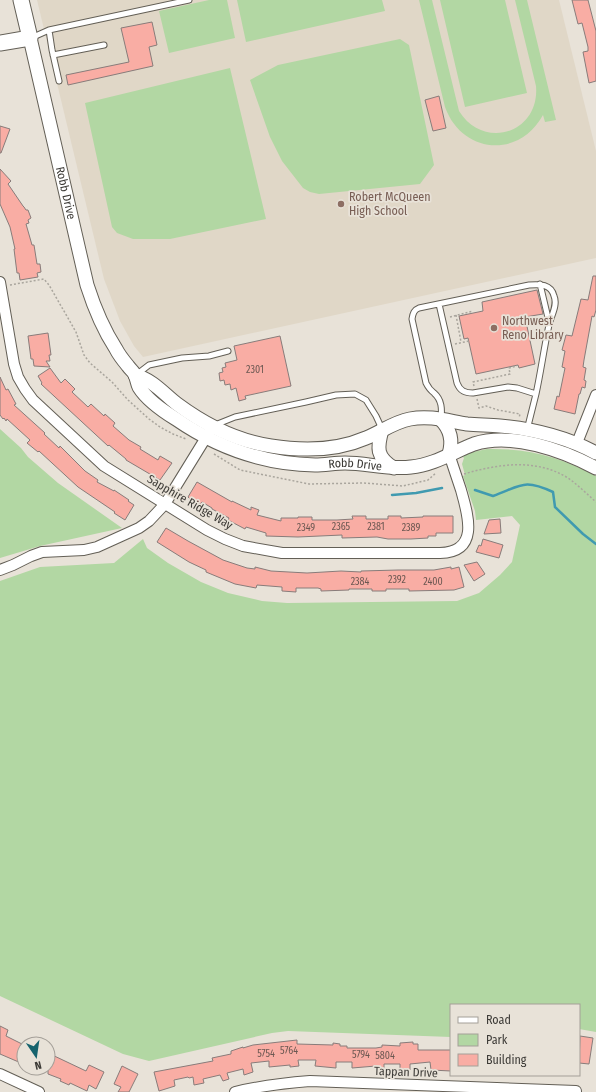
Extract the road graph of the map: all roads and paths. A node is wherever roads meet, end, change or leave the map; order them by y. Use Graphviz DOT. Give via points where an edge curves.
graph roads {
  1 [pos="21,0"];
  2 [pos="188,0"];
  3 [pos="49,30"];
  4 [pos="30,38"];
  5 [pos="0,42"];
  6 [pos="104,45"];
  7 [pos="53,55"];
  8 [pos="59,81"];
  9 [pos="0,282"];
  10 [pos="540,284"];
  11 [pos="439,304"];
  12 [pos="474,311"];
  13 [pos="456,315"];
  14 [pos="451,323"];
  15 [pos="549,323"];
  16 [pos="4,326"];
  17 [pos="469,341"];
  18 [pos="461,343"];
  19 [pos="455,344"];
  20 [pos="228,351"];
  21 [pos="517,366"];
  22 [pos="135,375"];
  23 [pos="475,389"];
  24 [pos="536,394"];
  25 [pos="596,395"];
  26 [pos="477,400"];
  27 [pos="441,420"];
  28 [pos="212,426"];
  29 [pos="523,426"];
  30 [pos="382,430"];
  31 [pos="206,438"];
  32 [pos="521,442"];
  33 [pos="577,443"];
  34 [pos="596,452"];
  35 [pos="449,454"];
  36 [pos="394,468"];
  37 [pos="596,468"];
  38 [pos="464,474"];
  39 [pos="596,502"];
  40 [pos="165,504"];
  41 [pos="0,570"];
  42 [pos="0,1074"];
  43 [pos="477,1090"];
  44 [pos="576,1091"];
  45 [pos="39,1092"];
  46 [pos="235,1092"];
  1 -- 4 [label="main road, Robb Drive"];
  2 -- 3 [label="lane"];
  3 -- 4 [label="lane"];
  3 -- 7 [label="lane"];
  4 -- 5 [label="main road"];
  4 -- 22 [label="street, Robb Drive" via="87,285 104,328"];
  6 -- 7 [label="lane"];
  7 -- 8 [label="lane"];
  9 -- 16 [label="street, Sapphire Ridge Way"];
  10 -- 11 [label="lane"];
  10 -- 15 [label="lane"];
  10 -- 15 [label="lane" via="548,287 555,296"];
  11 -- 24 [label="lane" via="457,383 461,390 473,393 508,387"];
  11 -- 27 [label="lane" via="416,309 412,319 426,383 440,400"];
  12 -- 13 [label="path"];
  13 -- 14 [label="path" via="449,316"];
  13 -- 18 [label="path"];
  15 -- 24 [label="lane"];
  16 -- 40 [label="street, Sapphire Ridge Way" via="18,377 33,400 104,466"];
  17 -- 18 [label="path"];
  18 -- 19 [label="path"];
  20 -- 22 [label="lane" via="149,365"];
  21 -- 23 [label="path" via="509,368 510,374 474,382"];
  22 -- 28 [label="street, Robb Drive" via="148,380 187,411"];
  22 -- 31 [label="street, Robb Drive" via="140,387 150,399"];
  24 -- 29 [label="lane"];
  25 -- 33 [label="street"];
  26 -- 29 [label="path" via="479,408 486,406 520,414"];
  27 -- 29 [label="street, Robb Drive" via="468,424"];
  27 -- 30 [label="street, Robb Drive" via="428,417 410,418"];
  27 -- 35 [label="street" via="450,432"];
  28 -- 30 [label="street, Robb Drive" via="255,443 304,449 339,447 365,439"];
  28 -- 30 [label="lane" via="235,416 336,394 355,394 366,400"];
  28 -- 31 [label="street"];
  29 -- 32 [label="lane"];
  29 -- 33 [label="street, Robb Drive"];
  30 -- 36 [label="street" via="379,452"];
  31 -- 36 [label="street, Robb Drive" via="238,452 282,462 315,465 357,464"];
  31 -- 40 [label="street"];
  32 -- 35 [label="street, Robb Drive" via="493,441 475,444"];
  32 -- 37 [label="street, Robb Drive" via="564,453"];
  33 -- 34 [label="street, Robb Drive"];
  35 -- 36 [label="street, Robb Drive" via="421,465"];
  35 -- 40 [label="street, Sapphire Ridge Way" via="467,510 469,527 466,540 461,546 446,552 300,554 262,550 225,539"];
  38 -- 39 [label="path" via="511,464 539,467 568,478"];
  40 -- 41 [label="street" via="139,528 97,547 42,552"];
  42 -- 45 [label="street"];
  43 -- 44 [label="street, Tappan Drive"];
  43 -- 46 [label="street, Tappan Drive" via="310,1082 261,1086"];
}
